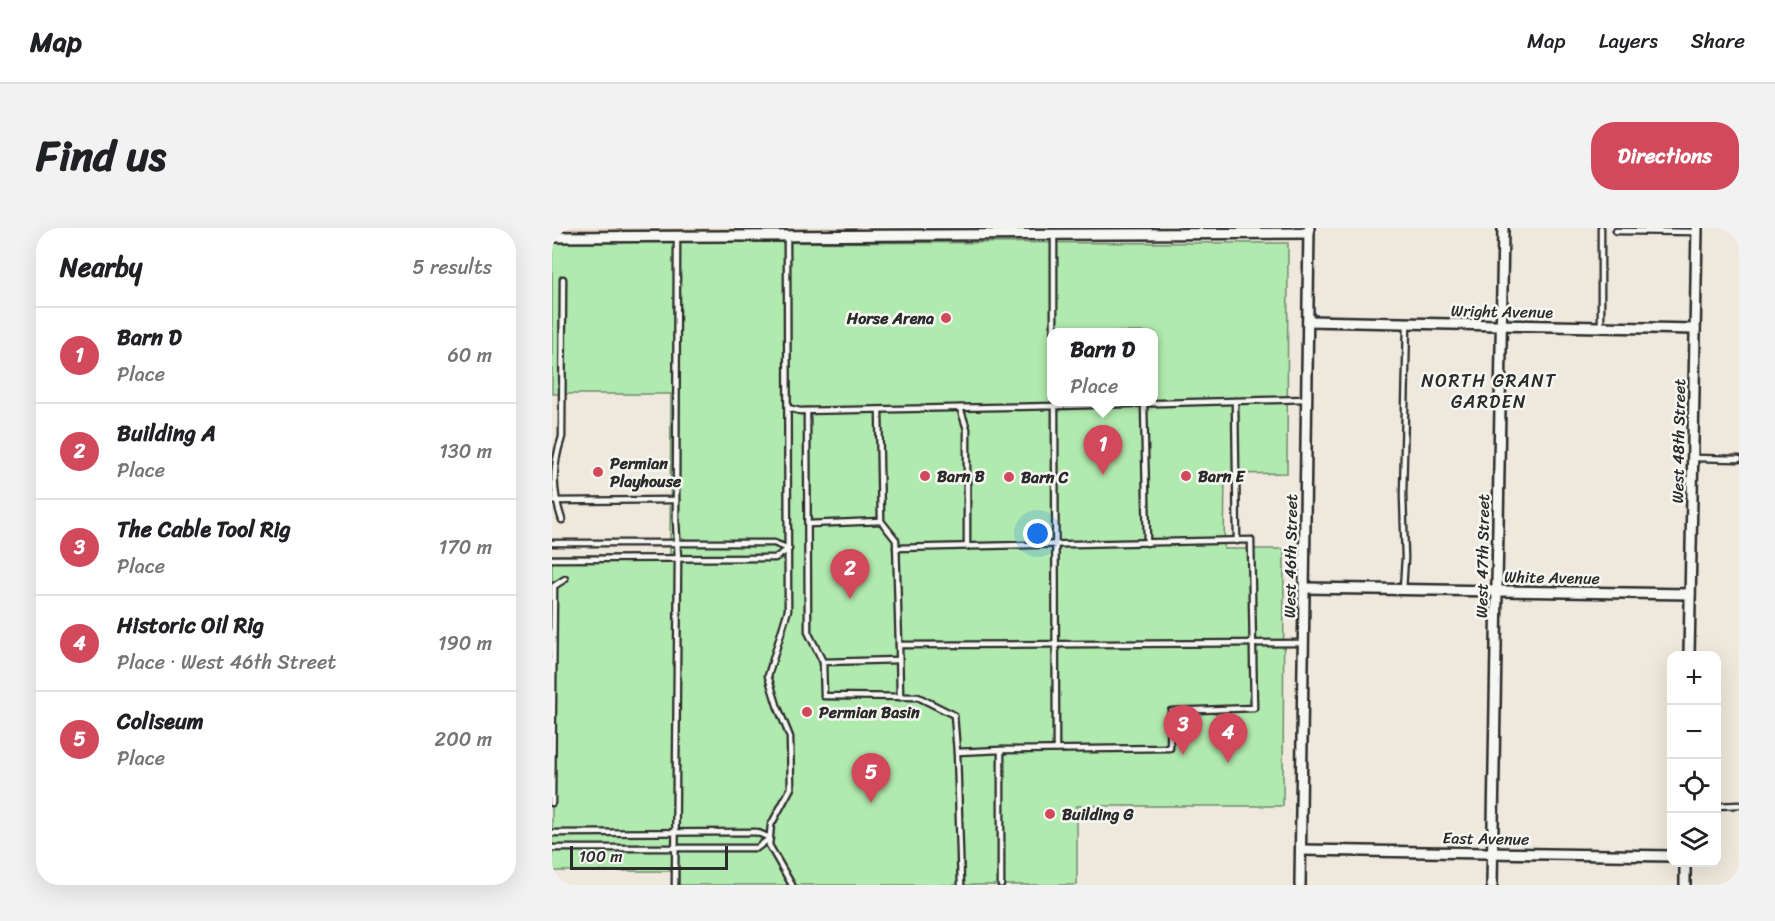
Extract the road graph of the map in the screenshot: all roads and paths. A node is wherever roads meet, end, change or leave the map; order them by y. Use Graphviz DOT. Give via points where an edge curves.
graph roads {
  1 [pos="1503,228"];
  2 [pos="1601,228"];
  3 [pos="1309,230"];
  4 [pos="1697,230"];
  5 [pos="1616,231"];
  6 [pos="1054,234"];
  7 [pos="677,236"];
  8 [pos="786,236"];
  9 [pos="552,237"];
  10 [pos="563,279"];
  11 [pos="1308,321"];
  12 [pos="1407,324"];
  13 [pos="1501,326"];
  14 [pos="1054,328"];
  15 [pos="1601,328"];
  16 [pos="1695,329"];
  17 [pos="1307,399"];
  18 [pos="1235,401"];
  19 [pos="1047,404"];
  20 [pos="1158,404"];
  21 [pos="1055,406"];
  22 [pos="1144,406"];
  23 [pos="788,408"];
  24 [pos="960,408"];
  25 [pos="879,410"];
  26 [pos="807,411"];
  27 [pos="553,455"];
  28 [pos="1693,458"];
  29 [pos="1739,459"];
  30 [pos="676,500"];
  31 [pos="554,501"];
  32 [pos="562,520"];
  33 [pos="881,521"];
  34 [pos="808,524"];
  35 [pos="1237,541"];
  36 [pos="552,543"];
  37 [pos="677,543"];
  38 [pos="1147,543"];
  39 [pos="1054,544"];
  40 [pos="967,546"];
  41 [pos="896,548"];
  42 [pos="789,549"];
  43 [pos="678,558"];
  44 [pos="552,559"];
  45 [pos="564,579"];
  46 [pos="1304,588"];
  47 [pos="1403,590"];
  48 [pos="1497,591"];
  49 [pos="1690,594"];
  50 [pos="1253,642"];
  51 [pos="1304,643"];
  52 [pos="1055,644"];
  53 [pos="899,645"];
  54 [pos="1689,651"];
  55 [pos="899,660"];
  56 [pos="823,662"];
  57 [pos="900,697"];
  58 [pos="1056,749"];
  59 [pos="1001,750"];
  60 [pos="957,752"];
  61 [pos="552,803"];
  62 [pos="1739,805"];
  63 [pos="1721,806"];
  64 [pos="675,832"];
  65 [pos="552,833"];
  66 [pos="770,838"];
  67 [pos="552,848"];
  68 [pos="674,848"];
  69 [pos="1301,850"];
  70 [pos="1492,853"];
  71 [pos="1667,856"];
  72 [pos="1685,867"];
  73 [pos="675,885"];
  74 [pos="792,885"];
  75 [pos="961,885"];
  76 [pos="1001,885"];
  77 [pos="1300,885"];
  78 [pos="1492,885"];
  79 [pos="1685,885"];
  1 -- 13 [label="street, West 47th Street"];
  2 -- 15 [label="lane"];
  3 -- 6 [label="street"];
  3 -- 11 [label="street, West 46th Street"];
  4 -- 5 [label="lane"];
  4 -- 16 [label="street, West 48th Street"];
  6 -- 8 [label="street"];
  6 -- 14 [label="lane"];
  7 -- 8 [label="street"];
  7 -- 9 [label="street"];
  7 -- 30 [label="lane"];
  8 -- 23 [label="lane"];
  10 -- 27 [label="lane" via="562,437"];
  11 -- 12 [label="street, Wright Avenue"];
  11 -- 17 [label="street, West 46th Street"];
  12 -- 13 [label="street, Wright Avenue"];
  12 -- 47 [label="lane"];
  13 -- 15 [label="street, Wright Avenue"];
  13 -- 48 [label="street, West 47th Street"];
  15 -- 16 [label="street, Wright Avenue"];
  16 -- 28 [label="street, West 48th Street"];
  17 -- 18 [label="lane"];
  17 -- 46 [label="street, West 46th Street"];
  18 -- 20 [label="lane"];
  18 -- 35 [label="lane"];
  19 -- 24 [label="lane"];
  21 -- 39 [label="lane"];
  22 -- 38 [label="lane"];
  23 -- 26 [label="lane"];
  23 -- 42 [label="lane"];
  24 -- 25 [label="lane"];
  24 -- 40 [label="lane" via="967,429"];
  25 -- 26 [label="lane"];
  25 -- 33 [label="lane"];
  26 -- 34 [label="lane"];
  27 -- 31 [label="lane"];
  28 -- 29 [label="lane"];
  28 -- 49 [label="street, West 48th Street"];
  30 -- 31 [label="lane"];
  30 -- 37 [label="lane"];
  31 -- 32 [label="lane"];
  33 -- 34 [label="lane"];
  33 -- 41 [label="lane" via="896,540"];
  34 -- 56 [label="lane" via="808,632"];
  35 -- 38 [label="lane"];
  35 -- 50 [label="lane" via="1251,540"];
  36 -- 37 [label="lane"];
  37 -- 42 [label="lane" via="774,543"];
  37 -- 43 [label="lane"];
  38 -- 39 [label="lane"];
  39 -- 40 [label="lane"];
  39 -- 52 [label="lane"];
  40 -- 41 [label="lane"];
  41 -- 53 [label="lane"];
  42 -- 43 [label="lane" via="775,558"];
  42 -- 66 [label="lane" via="788,610 768,676 790,737 791,788 771,825"];
  43 -- 44 [label="lane"];
  43 -- 64 [label="lane"];
  45 -- 61 [label="lane" via="554,586"];
  46 -- 47 [label="street, White Avenue"];
  46 -- 51 [label="street, West 46th Street"];
  47 -- 48 [label="street, White Avenue"];
  48 -- 49 [label="street, White Avenue"];
  48 -- 70 [label="street, West 47th Street"];
  49 -- 54 [label="street, West 48th Street"];
  50 -- 51 [label="lane"];
  50 -- 52 [label="lane"];
  50 -- 58 [label="lane" via="1254,708 1171,711 1170,748"];
  51 -- 69 [label="street, West 46th Street"];
  52 -- 53 [label="lane"];
  52 -- 58 [label="lane"];
  53 -- 55 [label="lane"];
  55 -- 56 [label="lane"];
  55 -- 57 [label="lane"];
  56 -- 57 [label="lane" via="824,696"];
  57 -- 60 [label="lane" via="918,697 954,715"];
  58 -- 59 [label="lane"];
  59 -- 60 [label="lane"];
  59 -- 76 [label="lane"];
  60 -- 75 [label="lane"];
  62 -- 63 [label="lane"];
  64 -- 65 [label="lane"];
  64 -- 66 [label="lane" via="756,832"];
  64 -- 68 [label="lane"];
  66 -- 68 [label="lane" via="757,848"];
  66 -- 74 [label="lane" via="769,845"];
  67 -- 68 [label="lane"];
  68 -- 73 [label="lane"];
  69 -- 70 [label="street, East Avenue"];
  69 -- 77 [label="street, West 46th Street"];
  70 -- 71 [label="street, East Avenue"];
  70 -- 78 [label="street, West 47th Street"];
  72 -- 79 [label="street"];
}
